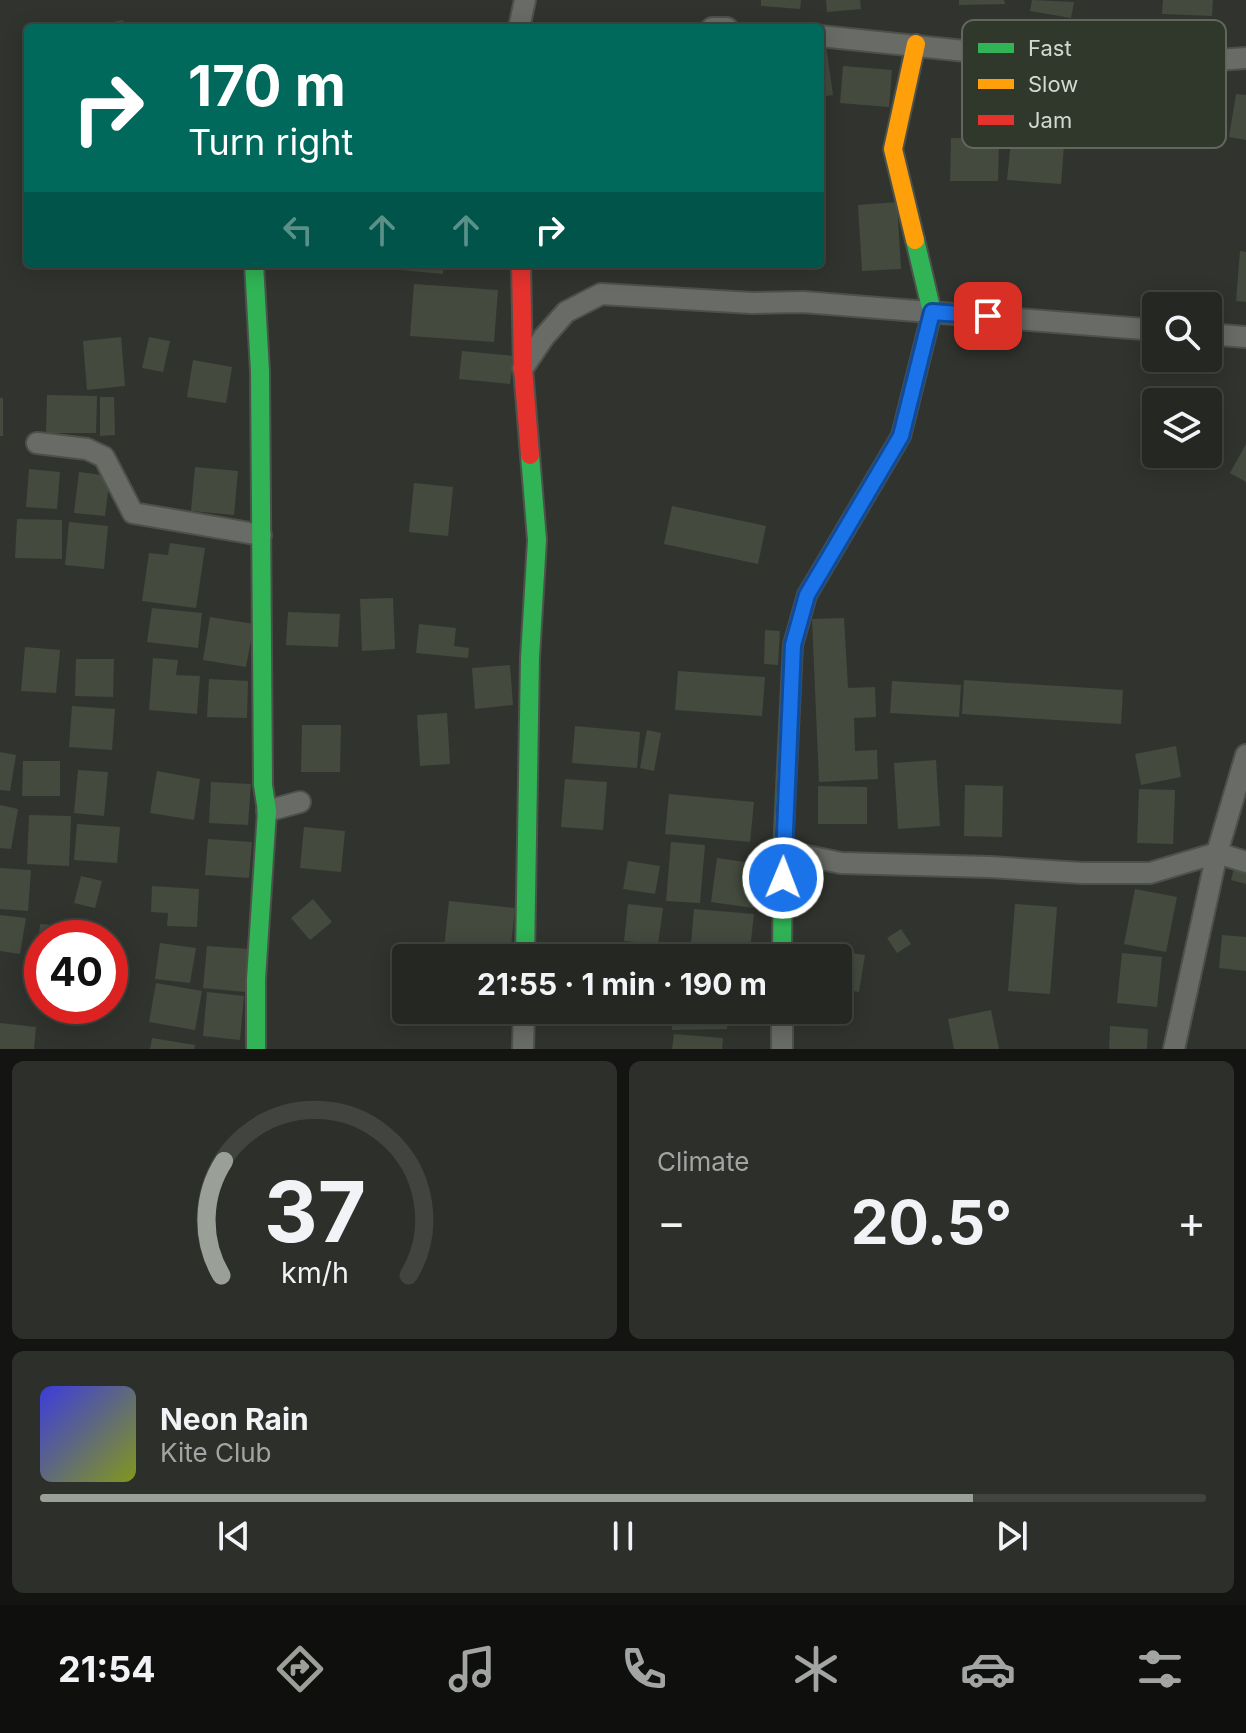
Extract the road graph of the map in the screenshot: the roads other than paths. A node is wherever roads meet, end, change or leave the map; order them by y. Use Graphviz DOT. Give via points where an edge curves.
graph roads {
  1 [pos="525,0"];
  2 [pos="520,24"];
  3 [pos="824,36"];
  4 [pos="916,44"];
  5 [pos="962,49"];
  6 [pos="1246,58"];
  7 [pos="1226,59"];
  8 [pos="254,268"];
  9 [pos="521,268"];
  10 [pos="932,312"];
  11 [pos="1142,329"];
  12 [pos="1222,335"];
  13 [pos="1246,337"];
  14 [pos="523,368"];
  15 [pos="37,443"];
  16 [pos="261,535"];
  17 [pos="1246,755"];
  18 [pos="300,802"];
  19 [pos="267,811"];
  20 [pos="783,851"];
  21 [pos="1217,853"];
  22 [pos="1246,862"];
  23 [pos="525,944"];
  24 [pos="782,944"];
  25 [pos="524,1024"];
  26 [pos="782,1024"];
  27 [pos="256,1049"];
  28 [pos="523,1049"];
  29 [pos="782,1049"];
  30 [pos="1174,1049"];
  1 -- 2 [label="street"];
  3 -- 4 [label="street"];
  4 -- 5 [label="street"];
  4 -- 10 [label="street" via="893,149"];
  6 -- 7 [label="street"];
  8 -- 16 [label="street"];
  9 -- 14 [label="street"];
  10 -- 11 [label="street"];
  10 -- 14 [label="street" via="601,294 566,312"];
  10 -- 20 [label="street" via="901,436 807,595 796,632"];
  12 -- 13 [label="street"];
  14 -- 23 [label="street" via="537,540"];
  15 -- 16 [label="street" via="87,449 104,457 133,513"];
  16 -- 19 [label="street"];
  17 -- 21 [label="street"];
  18 -- 19 [label="street"];
  19 -- 27 [label="street"];
  20 -- 21 [label="street" via="841,863 1082,873 1150,873"];
  20 -- 24 [label="street"];
  21 -- 22 [label="street"];
  21 -- 30 [label="street"];
  25 -- 28 [label="street"];
  26 -- 29 [label="street"];
}
